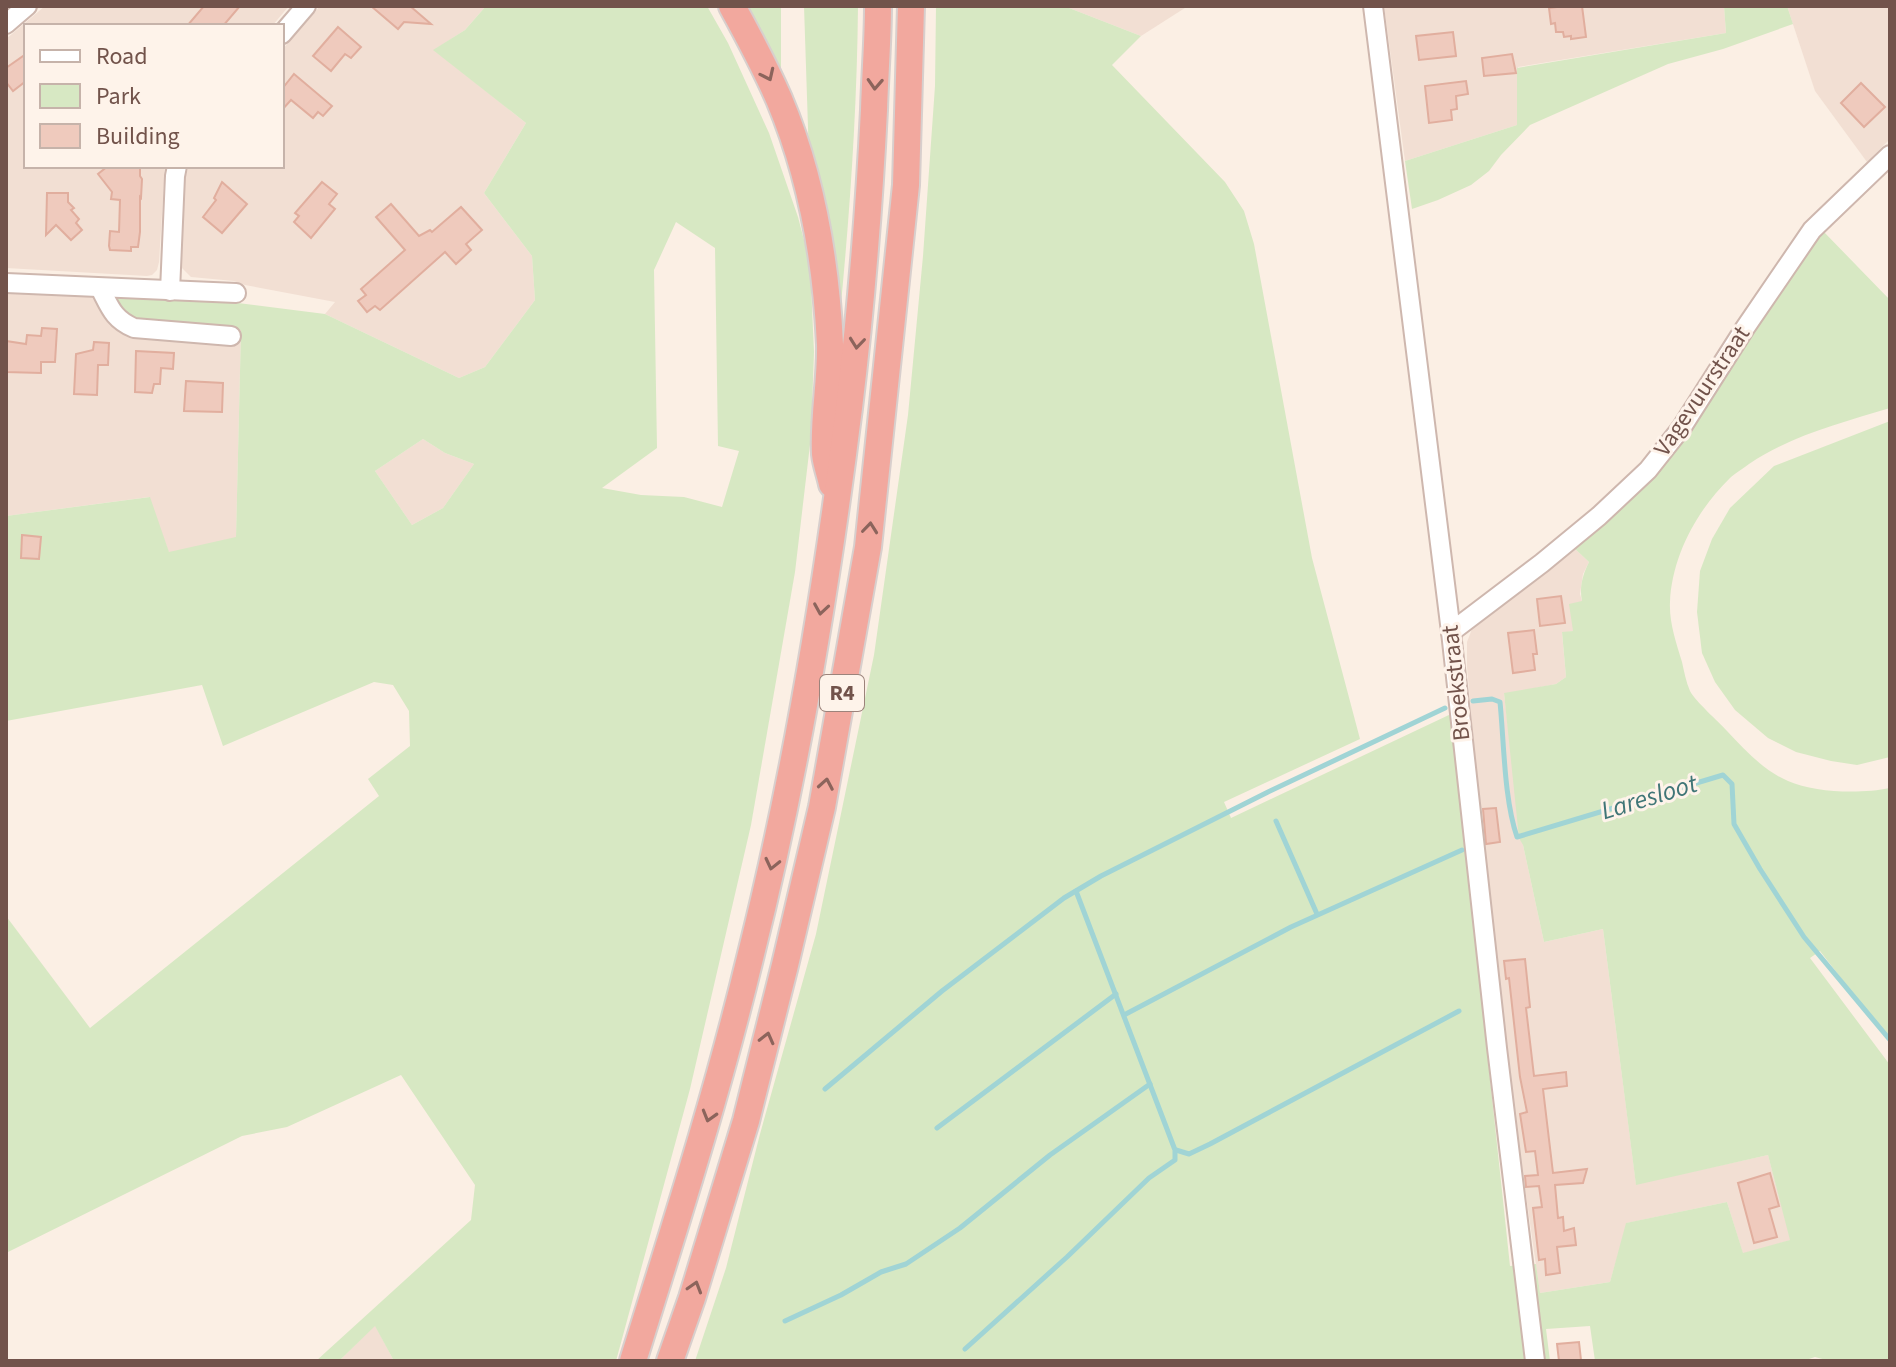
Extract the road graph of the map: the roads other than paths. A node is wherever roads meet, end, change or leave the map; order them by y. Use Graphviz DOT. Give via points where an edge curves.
graph roads {
  1 [pos="27,6"];
  2 [pos="306,6"];
  3 [pos="732,6"];
  4 [pos="878,6"];
  5 [pos="911,6"];
  6 [pos="1373,6"];
  7 [pos="6,24"];
  8 [pos="284,32"];
  9 [pos="1890,155"];
  10 [pos="177,168"];
  11 [pos="6,283"];
  12 [pos="100,288"];
  13 [pos="170,291"];
  14 [pos="236,293"];
  15 [pos="231,336"];
  16 [pos="837,504"];
  17 [pos="1451,632"];
  18 [pos="633,1361"];
  19 [pos="670,1361"];
  20 [pos="1535,1361"];
  1 -- 7 [label="street"];
  2 -- 8 [label="street"];
  3 -- 16 [label="highway, one-way" via="780,101 818,233 830,348 825,455"];
  4 -- 16 [label="highway, R4, one-way" via="864,277"];
  19 -- 5 [label="highway, R4, one-way" via="746,1121 822,807 868,547 906,185"];
  6 -- 17 [label="street, Broekstraat"];
  9 -- 17 [label="street, Vagevuurstraat" via="1812,230 1648,470 1542,563"];
  10 -- 13 [label="street"];
  11 -- 12 [label="street"];
  12 -- 13 [label="street"];
  12 -- 15 [label="street" via="114,315 134,328"];
  13 -- 14 [label="street"];
  16 -- 18 [label="highway, R4, one-way" via="811,673 752,953 709,1115"];
  17 -- 20 [label="street, Broekstraat"];
}
